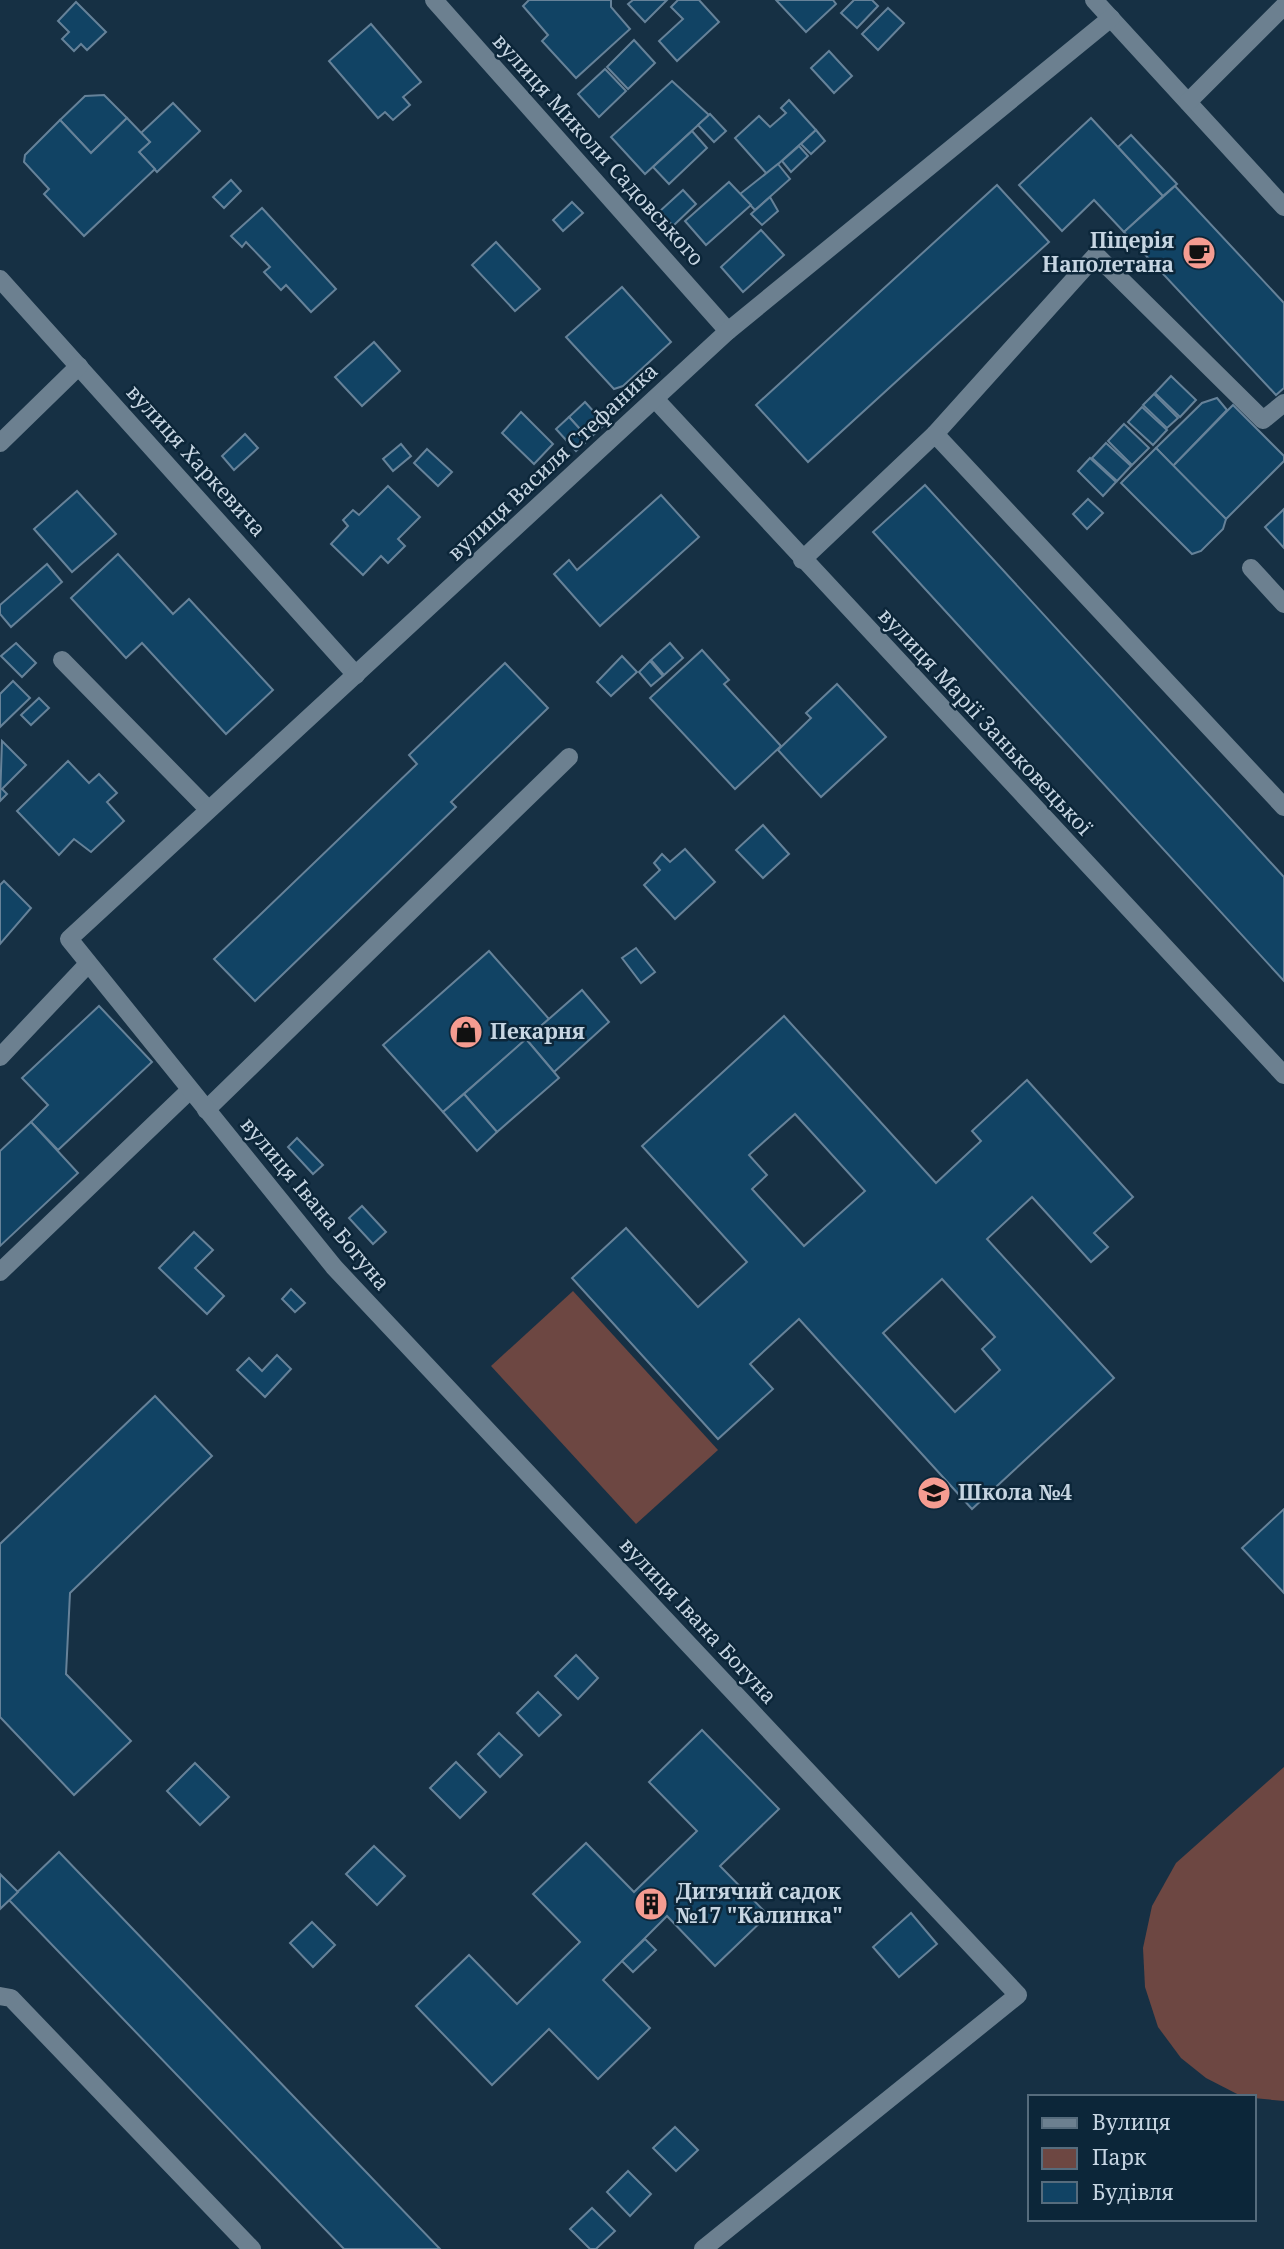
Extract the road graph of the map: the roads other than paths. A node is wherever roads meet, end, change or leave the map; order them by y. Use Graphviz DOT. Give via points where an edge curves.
graph roads {
  1 [pos="435,0"];
  2 [pos="1094,0"];
  3 [pos="1284,6"];
  4 [pos="1111,18"];
  5 [pos="1188,102"];
  6 [pos="1284,207"];
  7 [pos="0,279"];
  8 [pos="728,331"];
  9 [pos="79,366"];
  10 [pos="655,399"];
  11 [pos="1284,403"];
  12 [pos="935,434"];
  13 [pos="0,443"];
  14 [pos="802,560"];
  15 [pos="1251,568"];
  16 [pos="1284,604"];
  17 [pos="62,660"];
  18 [pos="356,675"];
  19 [pos="569,757"];
  20 [pos="1284,807"];
  21 [pos="208,809"];
  22 [pos="87,965"];
  23 [pos="0,1058"];
  24 [pos="1284,1075"];
  25 [pos="190,1090"];
  26 [pos="206,1110"];
  27 [pos="0,1272"];
  28 [pos="0,1996"];
  29 [pos="252,2249"];
  30 [pos="703,2249"];
  1 -- 8 [label="street, вулиця Миколи Садовського"];
  2 -- 4 [label="street"];
  3 -- 5 [label="street"];
  4 -- 5 [label="street"];
  4 -- 8 [label="street, вулиця Василя Стефаника"];
  5 -- 6 [label="street"];
  7 -- 9 [label="street, вулиця Харкевича"];
  8 -- 10 [label="street, вулиця Василя Стефаника"];
  9 -- 13 [label="street"];
  9 -- 18 [label="street, вулиця Харкевича"];
  10 -- 14 [label="street, вулиця Марії Заньковецької"];
  10 -- 18 [label="street, вулиця Василя Стефаника"];
  11 -- 12 [label="street" via="1263,420 1096,255"];
  12 -- 14 [label="street"];
  12 -- 20 [label="street"];
  14 -- 24 [label="street, вулиця Марії Заньковецької"];
  15 -- 16 [label="street"];
  17 -- 21 [label="street"];
  18 -- 21 [label="street, вулиця Василя Стефаника"];
  19 -- 26 [label="street"];
  21 -- 22 [label="street, вулиця Василя Стефаника" via="69,939"];
  22 -- 23 [label="street"];
  22 -- 25 [label="street, вулиця Івана Богуна"];
  25 -- 26 [label="street, вулиця Івана Богуна"];
  25 -- 27 [label="street"];
  26 -- 30 [label="street, вулиця Івана Богуна" via="334,1267 1018,1994"];
  28 -- 29 [label="street" via="11,1998"];
}
